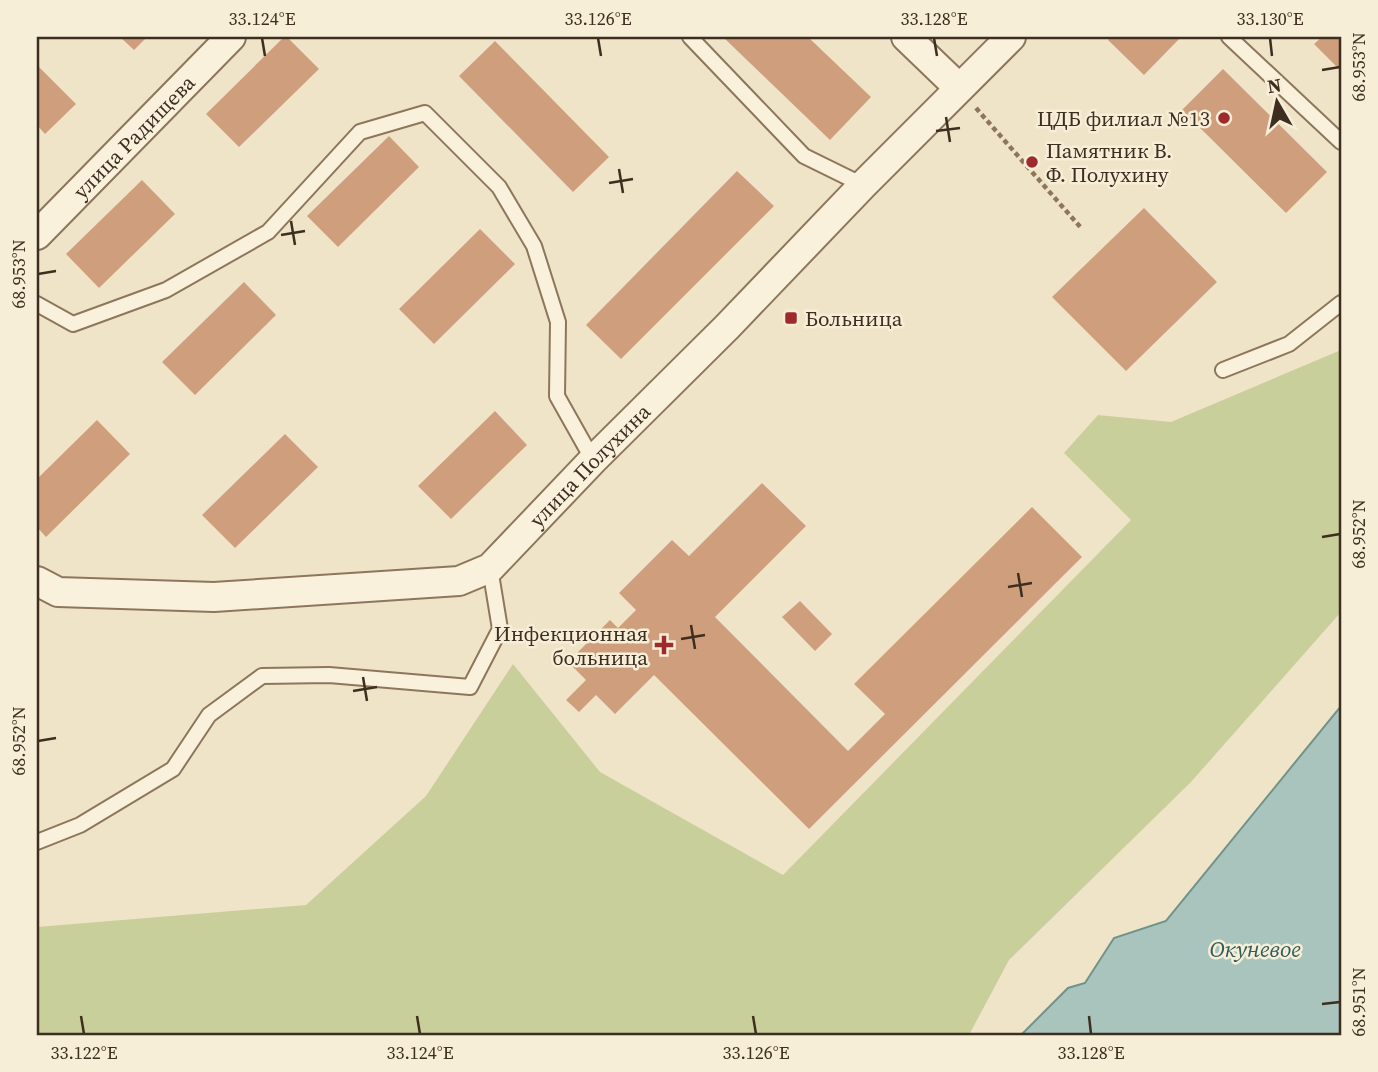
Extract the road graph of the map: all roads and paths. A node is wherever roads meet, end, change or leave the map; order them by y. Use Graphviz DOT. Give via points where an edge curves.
graph roads {
  1 [pos="231,37"];
  2 [pos="690,37"];
  3 [pos="906,37"];
  4 [pos="1011,37"];
  5 [pos="1229,37"];
  6 [pos="959,88"];
  7 [pos="1341,142"];
  8 [pos="863,185"];
  9 [pos="1082,229"];
  10 [pos="37,234"];
  11 [pos="1341,303"];
  12 [pos="37,304"];
  13 [pos="1223,370"];
  14 [pos="593,460"];
  15 [pos="490,568"];
  16 [pos="37,581"];
  17 [pos="37,842"];
  1 -- 10 [label="street, улица Радищева"];
  2 -- 8 [label="lane" via="804,156"];
  3 -- 6 [label="street"];
  4 -- 6 [label="street, улица Полухина"];
  5 -- 7 [label="lane"];
  6 -- 8 [label="street, улица Полухина"];
  6 -- 9 [label="path"];
  8 -- 14 [label="street, улица Полухина"];
  11 -- 13 [label="lane" via="1289,344"];
  12 -- 14 [label="lane" via="73,324 166,290 268,232 360,132 425,113 499,187 534,246 558,322 557,396"];
  14 -- 15 [label="street, улица Полухина"];
  15 -- 16 [label="street, улица Полухина" via="459,582 214,597 58,592"];
  15 -- 17 [label="lane" via="500,629 470,687 328,675 262,676 209,715 173,769 80,825"];
}
